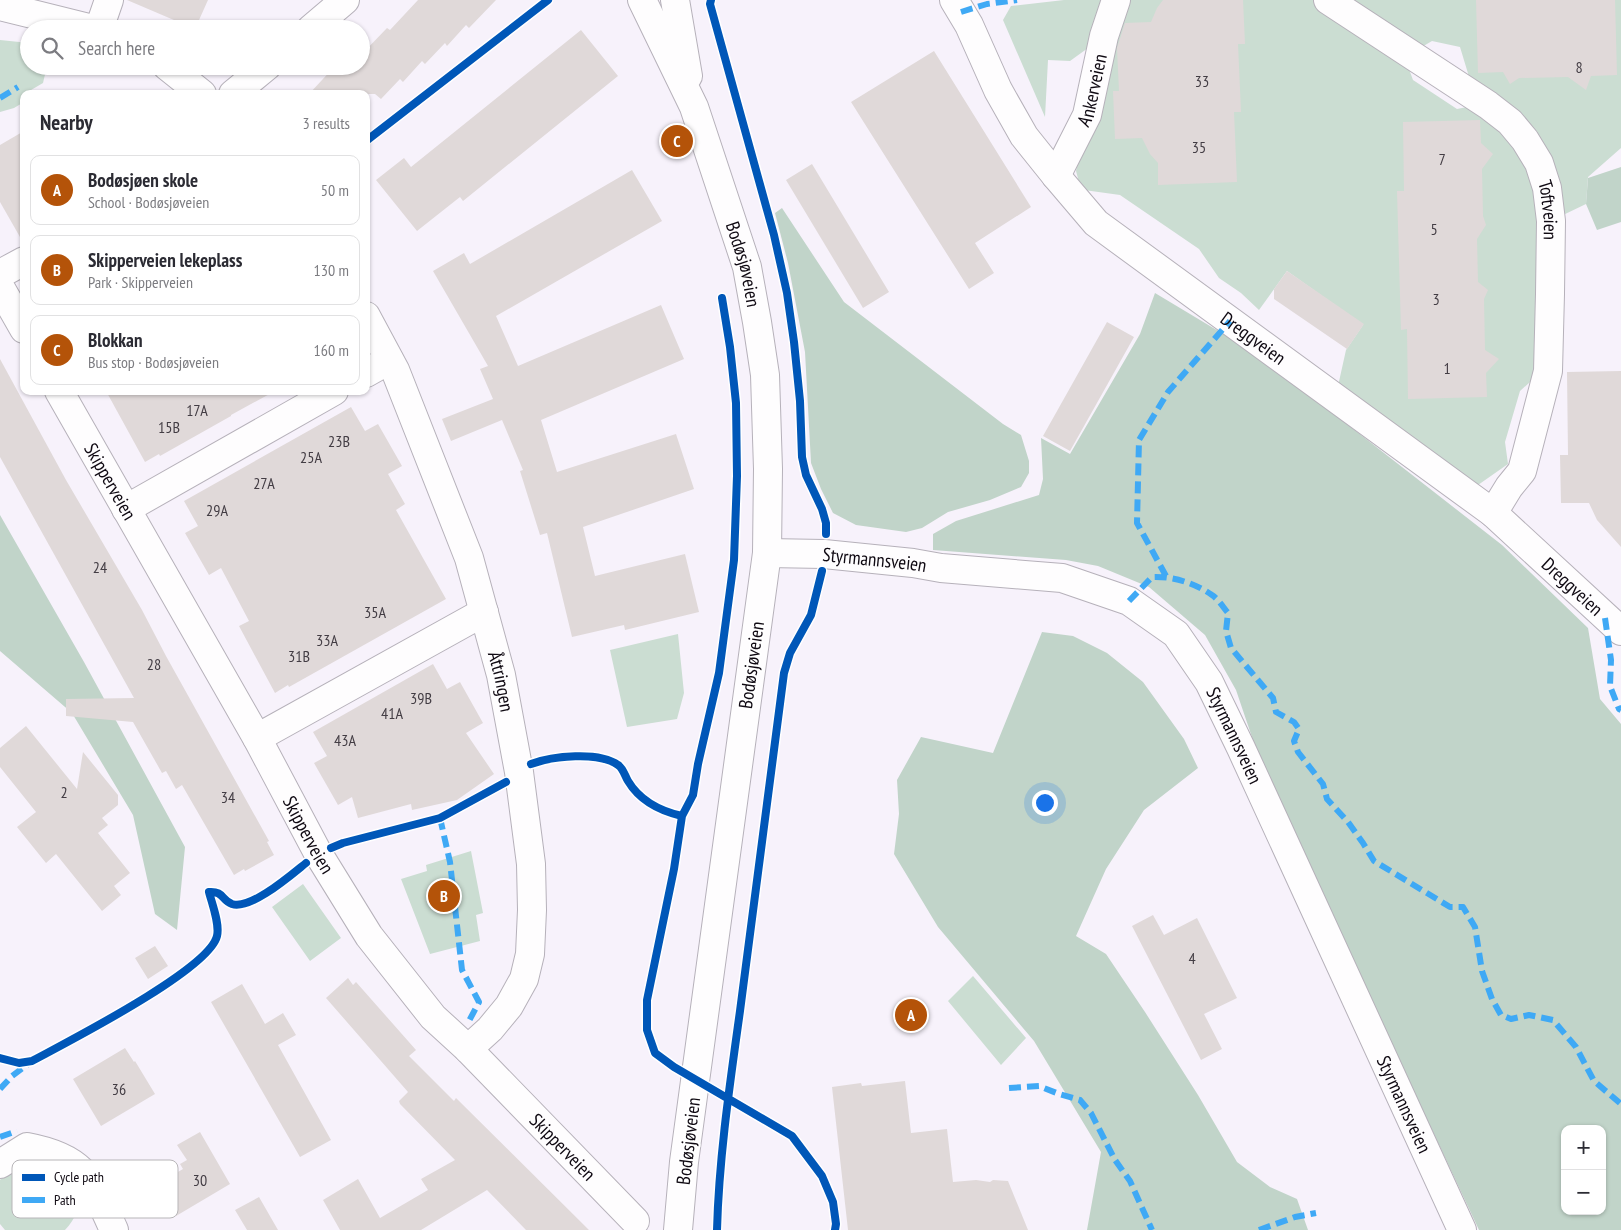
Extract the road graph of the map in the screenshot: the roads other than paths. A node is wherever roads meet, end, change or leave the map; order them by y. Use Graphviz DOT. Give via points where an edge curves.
graph roads {
  1 [pos="109,0"];
  2 [pos="345,0"];
  3 [pos="642,0"];
  4 [pos="675,0"];
  5 [pos="954,0"];
  6 [pos="1116,0"];
  7 [pos="1328,0"];
  8 [pos="0,6"];
  9 [pos="57,20"];
  10 [pos="102,20"];
  11 [pos="322,20"];
  12 [pos="178,75"];
  13 [pos="256,75"];
  14 [pos="197,90"];
  15 [pos="238,90"];
  16 [pos="694,107"];
  17 [pos="1056,176"];
  18 [pos="20,263"];
  19 [pos="0,274"];
  20 [pos="0,287"];
  21 [pos="20,322"];
  22 [pos="370,333"];
  23 [pos="378,366"];
  24 [pos="61,395"];
  25 [pos="327,395"];
  26 [pos="126,509"];
  27 [pos="1493,513"];
  28 [pos="767,553"];
  29 [pos="484,612"];
  30 [pos="1618,628"];
  31 [pos="257,738"];
  32 [pos="468,1049"];
  33 [pos="67,1160"];
  34 [pos="0,1164"];
  35 [pos="108,1218"];
  36 [pos="635,1221"];
  37 [pos="114,1230"];
  38 [pos="678,1230"];
  39 [pos="1462,1230"];
  1 -- 10 [label="street"];
  2 -- 11 [label="street"];
  3 -- 16 [label="street, Bodøsjøveien"];
  4 -- 16 [label="street, Bodøsjøveien"];
  5 -- 17 [label="street, Dreggveien" via="1024,136"];
  6 -- 17 [label="street, Ankerveien" via="1104,36 1087,115"];
  7 -- 27 [label="street, Toftveien" via="1488,105 1510,122 1539,162 1547,188 1551,221 1548,371 1522,471"];
  8 -- 9 [label="street"];
  12 -- 14 [label="street"];
  13 -- 15 [label="street"];
  16 -- 28 [label="street, Bodøsjøveien" via="747,267 758,322 765,375"];
  17 -- 27 [label="street, Dreggveien" via="1096,223"];
  18 -- 19 [label="street"];
  20 -- 21 [label="street"];
  22 -- 23 [label="street, Åttringen"];
  23 -- 29 [label="street, Åttringen" via="395,370 469,558"];
  24 -- 26 [label="street, Skipperveien"];
  25 -- 26 [label="street"];
  26 -- 31 [label="street, Skipperveien"];
  27 -- 30 [label="street, Dreggveien"];
  28 -- 38 [label="street, Bodøsjøveien" via="684,1162"];
  28 -- 39 [label="street, Styrmannsveien" via="824,554 1062,578 1129,601 1176,634 1209,682 1241,748"];
  29 -- 31 [label="street"];
  29 -- 32 [label="street, Åttringen" via="501,675 518,772 530,864 532,910 530,954 524,979 509,1006"];
  31 -- 32 [label="street, Skipperveien" via="319,855 369,936 434,1017"];
  32 -- 36 [label="street, Skipperveien"];
  33 -- 34 [label="street" via="48,1151 27,1147"];
  35 -- 37 [label="street"];
}
